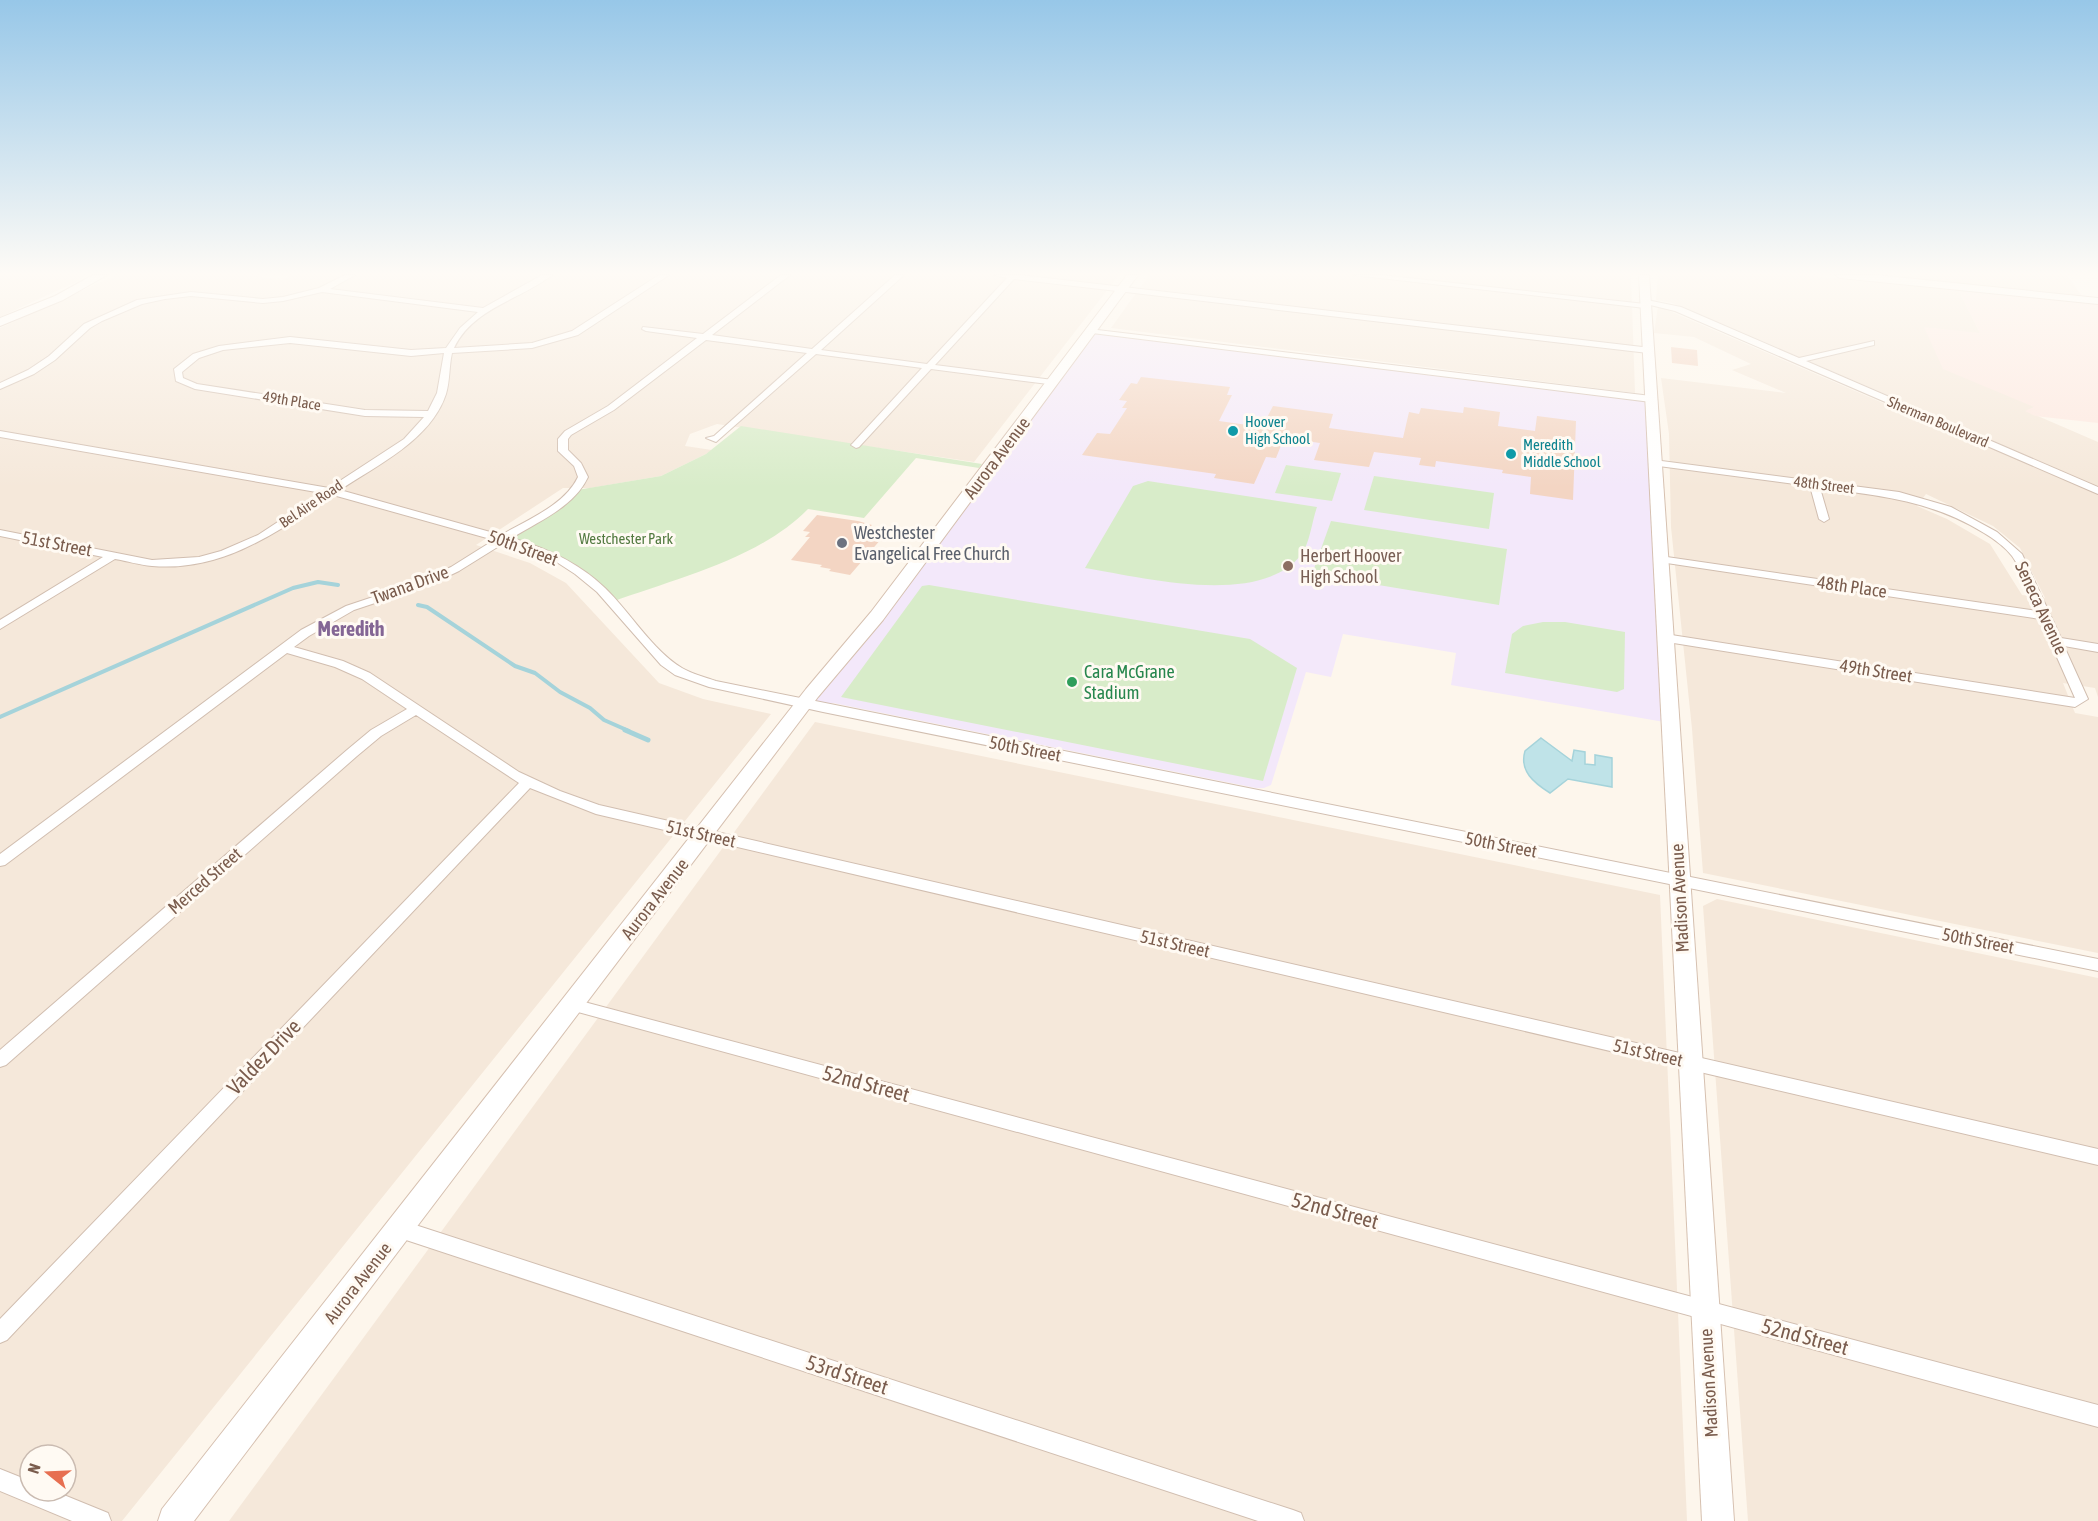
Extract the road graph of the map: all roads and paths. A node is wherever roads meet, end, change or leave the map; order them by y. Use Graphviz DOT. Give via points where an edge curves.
graph roads {
  1 [pos="64,346"];
  2 [pos="239,346"];
  3 [pos="339,346"];
  4 [pos="452,346"];
  5 [pos="516,346"];
  6 [pos="692,346"];
  7 [pos="775,346"];
  8 [pos="821,346"];
  9 [pos="948,346"];
  10 [pos="1081,346"];
  11 [pos="1215,346"];
  12 [pos="1617,346"];
  13 [pos="1648,346"];
  14 [pos="1763,346"];
  15 [pos="1859,346"];
  16 [pos="1648,350"];
  17 [pos="448,351"];
  18 [pos="815,351"];
  19 [pos="1798,361"];
  20 [pos="929,366"];
  21 [pos="1053,383"];
  22 [pos="0,386"];
  23 [pos="1651,399"];
  24 [pos="429,414"];
  25 [pos="0,434"];
  26 [pos="711,438"];
  27 [pos="856,445"];
  28 [pos="1654,463"];
  29 [pos="1814,483"];
  30 [pos="331,491"];
  31 [pos="2098,491"];
  32 [pos="1824,519"];
  33 [pos="1988,530"];
  34 [pos="0,533"];
  35 [pos="504,539"];
  36 [pos="114,555"];
  37 [pos="1660,559"];
  38 [pos="2045,616"];
  39 [pos="0,625"];
  40 [pos="1665,638"];
  41 [pos="2056,641"];
  42 [pos="284,648"];
  43 [pos="2098,648"];
  44 [pos="2081,696"];
  45 [pos="804,705"];
  46 [pos="415,710"];
  47 [pos="528,782"];
  48 [pos="703,835"];
  49 [pos="0,861"];
  50 [pos="1679,881"];
  51 [pos="2098,965"];
  52 [pos="573,1005"];
  53 [pos="0,1060"];
  54 [pos="1690,1063"];
  55 [pos="2098,1157"];
  56 [pos="400,1229"];
  57 [pos="1705,1310"];
  58 [pos="0,1333"];
  59 [pos="2098,1416"];
  60 [pos="0,1480"];
  61 [pos="100,1521"];
  62 [pos="174,1521"];
  63 [pos="1293,1521"];
  64 [pos="1718,1521"];
  1 -- 22 [label="street" via="32,372"];
  2 -- 24 [label="street, 49th Place" via="188,361 177,370 178,379 195,386 365,413"];
  3 -- 17 [label="street, 49th Place" via="396,353"];
  4 -- 17 [label="street, Bel Aire Road"];
  5 -- 17 [label="street"];
  6 -- 35 [label="street, Twana Drive" via="611,408 568,433 563,439 563,451 582,471 581,484 566,500"];
  7 -- 18 [label="street"];
  8 -- 18 [label="street"];
  9 -- 20 [label="street"];
  10 -- 21 [label="street, Aurora Avenue"];
  11 -- 23 [label="street"];
  12 -- 16 [label="street"];
  13 -- 16 [label="street, Madison Avenue"];
  14 -- 19 [label="street, Sherman Boulevard"];
  15 -- 19 [label="street"];
  16 -- 23 [label="street, Madison Avenue"];
  17 -- 24 [label="street, Bel Aire Road" via="442,393"];
  18 -- 20 [label="street"];
  18 -- 26 [label="street" via="716,439"];
  19 -- 31 [label="street, Sherman Boulevard"];
  20 -- 21 [label="street"];
  20 -- 27 [label="street"];
  21 -- 45 [label="street, Aurora Avenue" via="877,616"];
  23 -- 28 [label="street, Madison Avenue"];
  24 -- 30 [label="street, Bel Aire Road" via="423,427 407,441"];
  25 -- 30 [label="street, 50th Street"];
  28 -- 29 [label="street, 48th Street"];
  28 -- 37 [label="street, Madison Avenue"];
  29 -- 32 [label="street"];
  29 -- 33 [label="street, 48th Street" via="1919,499"];
  30 -- 35 [label="street, 50th Street"];
  30 -- 36 [label="street, Bel Aire Road" via="261,537 225,553 175,563"];
  33 -- 38 [label="street, Seneca Avenue" via="2018,556"];
  34 -- 36 [label="street, 51st Street"];
  35 -- 42 [label="street, Twana Drive" via="428,582 380,596 334,616"];
  35 -- 45 [label="street, 50th Street" via="543,552 579,572 679,672"];
  36 -- 39 [label="street"];
  37 -- 38 [label="street, 48th Place"];
  37 -- 40 [label="street, Madison Avenue"];
  38 -- 41 [label="street, Seneca Avenue"];
  40 -- 44 [label="street, 49th Street" via="2068,702 2080,702"];
  40 -- 50 [label="street, Madison Avenue"];
  41 -- 43 [label="street"];
  41 -- 44 [label="street, Seneca Avenue"];
  42 -- 46 [label="street, 51st Street" via="366,676"];
  42 -- 49 [label="street, Twana Drive"];
  45 -- 48 [label="street, Aurora Avenue"];
  45 -- 50 [label="street, 50th Street"];
  46 -- 47 [label="street, 51st Street"];
  46 -- 53 [label="street, Merced Street" via="352,753"];
  47 -- 48 [label="street, 51st Street" via="596,809"];
  47 -- 58 [label="street, Valdez Drive"];
  48 -- 52 [label="street, Aurora Avenue"];
  48 -- 54 [label="street, 51st Street"];
  50 -- 51 [label="street, 50th Street"];
  50 -- 54 [label="street, Madison Avenue"];
  52 -- 56 [label="street, Aurora Avenue"];
  52 -- 57 [label="street, 52nd Street"];
  54 -- 55 [label="street, 51st Street"];
  54 -- 57 [label="street, Madison Avenue"];
  56 -- 62 [label="street, Aurora Avenue"];
  56 -- 63 [label="street, 53rd Street"];
  57 -- 59 [label="street, 52nd Street"];
  57 -- 64 [label="street, Madison Avenue"];
  60 -- 61 [label="street"];
}
